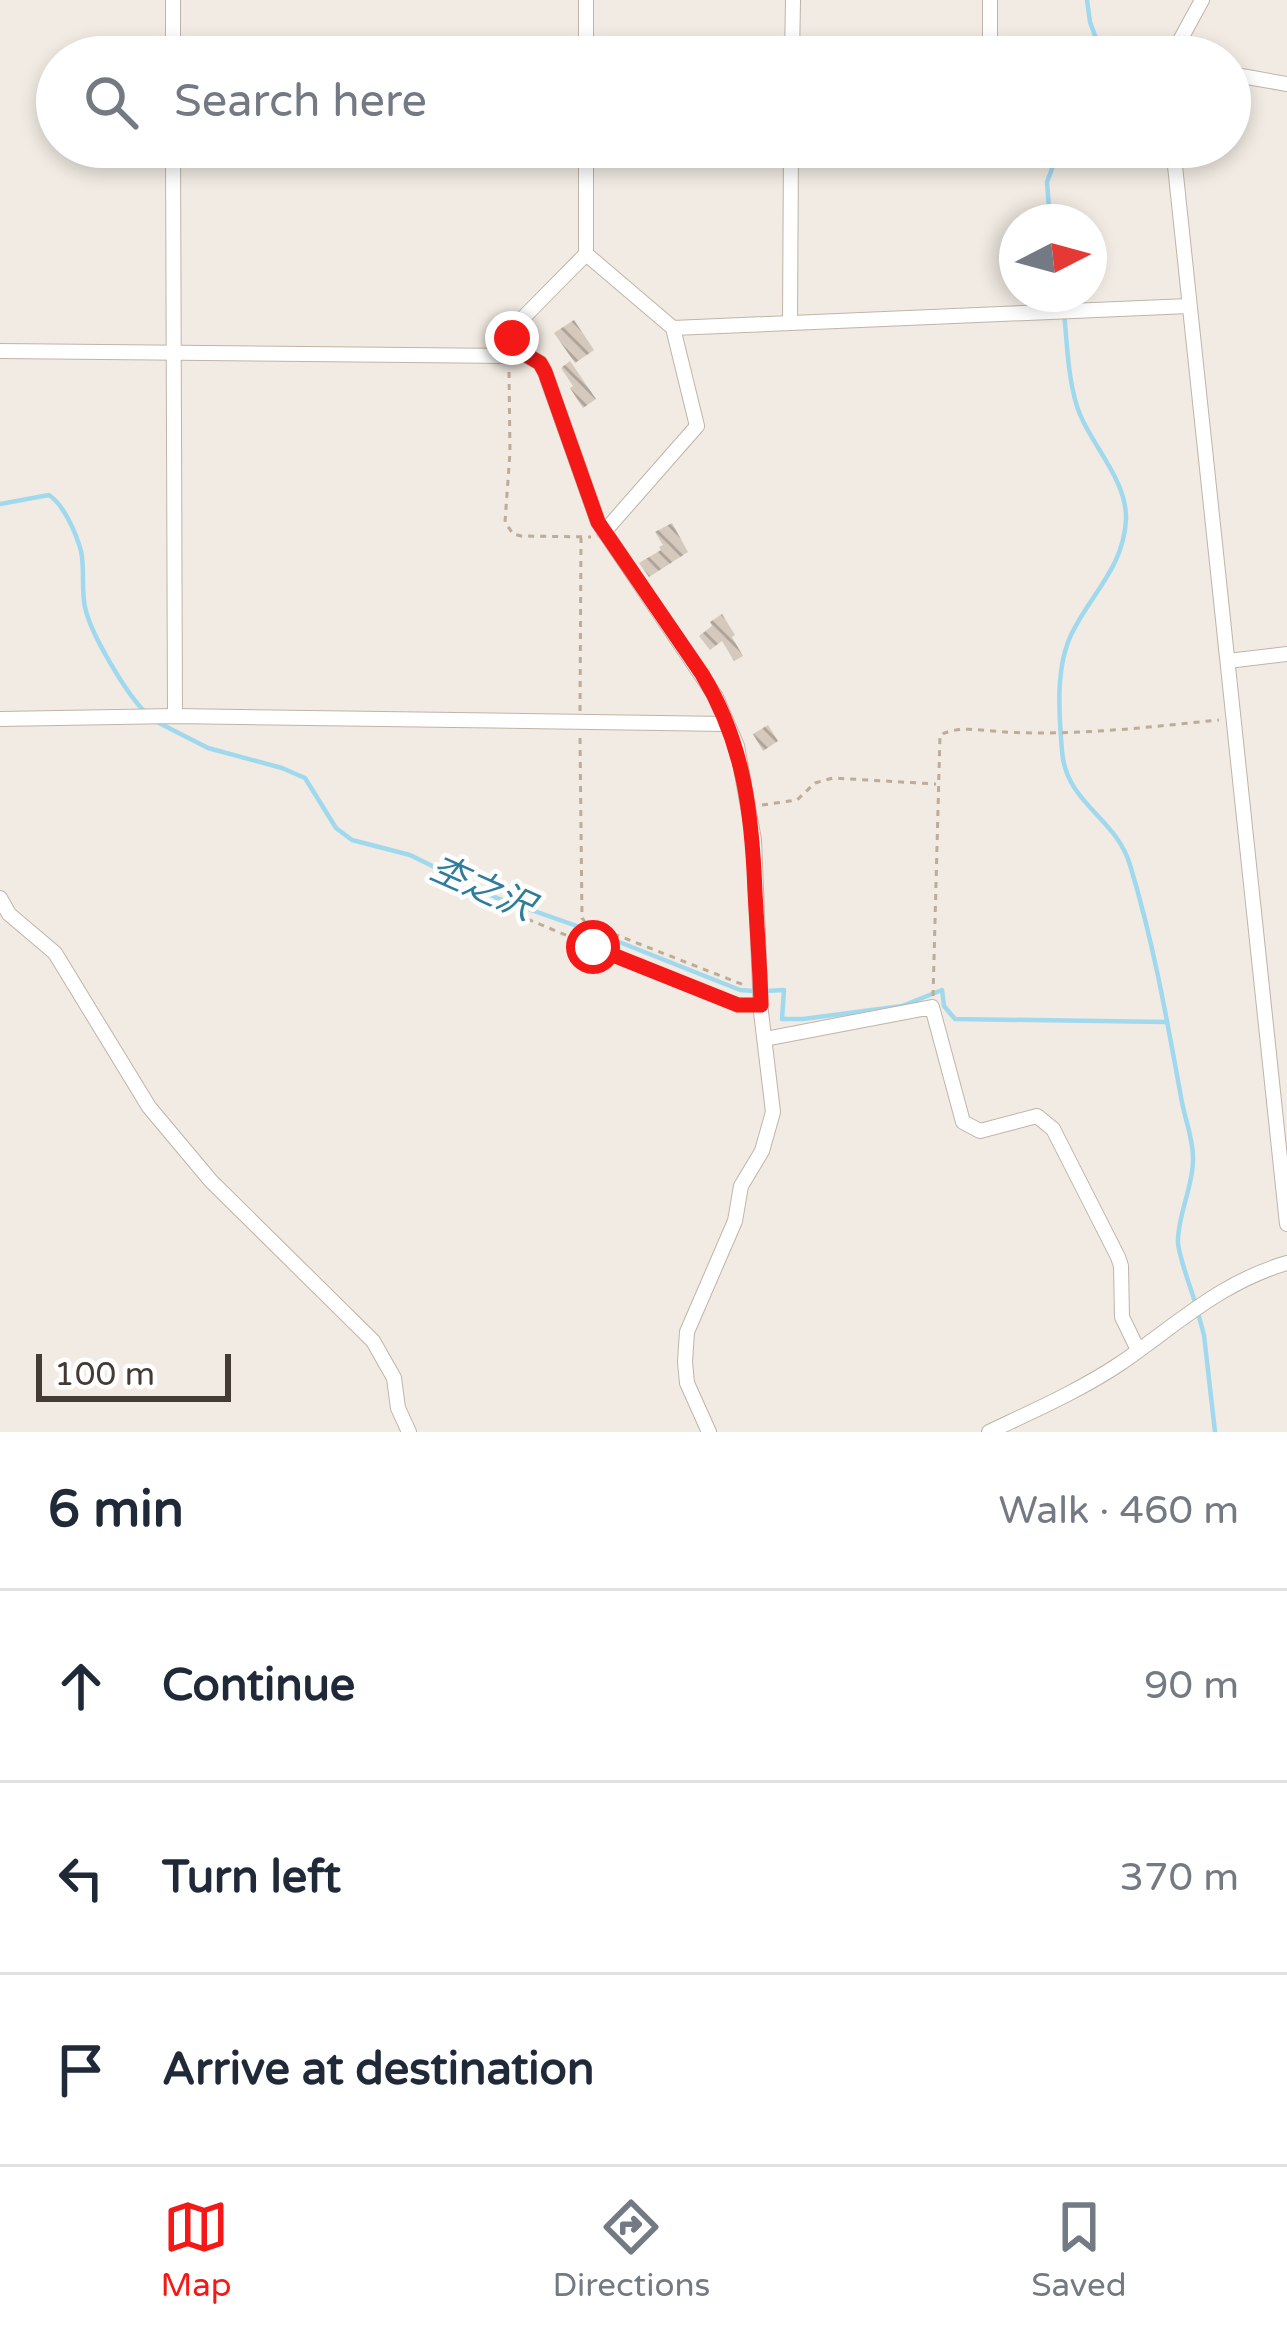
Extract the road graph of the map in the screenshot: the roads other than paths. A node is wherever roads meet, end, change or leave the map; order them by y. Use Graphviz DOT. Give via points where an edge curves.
graph roads {
  1 [pos="173,0"];
  2 [pos="586,0"];
  3 [pos="793,0"];
  4 [pos="990,0"];
  5 [pos="1202,0"];
  6 [pos="173,36"];
  7 [pos="586,36"];
  8 [pos="792,36"];
  9 [pos="990,36"];
  10 [pos="1182,36"];
  11 [pos="1251,78"];
  12 [pos="1287,84"];
  13 [pos="172,168"];
  14 [pos="586,168"];
  15 [pos="791,168"];
  16 [pos="1175,168"];
  17 [pos="586,254"];
  18 [pos="1189,306"];
  19 [pos="790,322"];
  20 [pos="673,328"];
  21 [pos="0,351"];
  22 [pos="510,351"];
  23 [pos="172,354"];
  24 [pos="604,532"];
  25 [pos="1287,654"];
  26 [pos="1228,661"];
  27 [pos="175,716"];
  28 [pos="0,719"];
  29 [pos="726,724"];
  30 [pos="0,898"];
  31 [pos="765,1040"];
  32 [pos="1287,1224"];
  33 [pos="1287,1263"];
  34 [pos="1138,1350"];
  35 [pos="409,1432"];
  36 [pos="709,1432"];
  37 [pos="989,1432"];
  1 -- 6 [label="street"];
  2 -- 7 [label="street"];
  3 -- 8 [label="street"];
  4 -- 9 [label="street"];
  5 -- 10 [label="street"];
  11 -- 12 [label="street"];
  13 -- 23 [label="street"];
  14 -- 17 [label="street"];
  15 -- 19 [label="street"];
  16 -- 18 [label="street"];
  17 -- 20 [label="street"];
  17 -- 22 [label="street" via="513,330"];
  18 -- 19 [label="street"];
  18 -- 26 [label="street"];
  19 -- 20 [label="street"];
  20 -- 24 [label="street" via="697,426"];
  21 -- 23 [label="street"];
  22 -- 23 [label="street"];
  22 -- 24 [label="street" via="545,372"];
  23 -- 27 [label="street"];
  24 -- 29 [label="street" via="702,674"];
  25 -- 26 [label="street"];
  26 -- 32 [label="street"];
  27 -- 28 [label="street"];
  27 -- 29 [label="street"];
  29 -- 31 [label="street" via="754,840"];
  30 -- 35 [label="street" via="56,953 161,1122 373,1341"];
  31 -- 34 [label="street" via="932,1007 963,1122 980,1131 1037,1116 1053,1129 1118,1257 1122,1317"];
  31 -- 36 [label="street" via="770,1128 687,1332 688,1383"];
  33 -- 34 [label="street" via="1230,1285"];
  34 -- 37 [label="street"];
}
